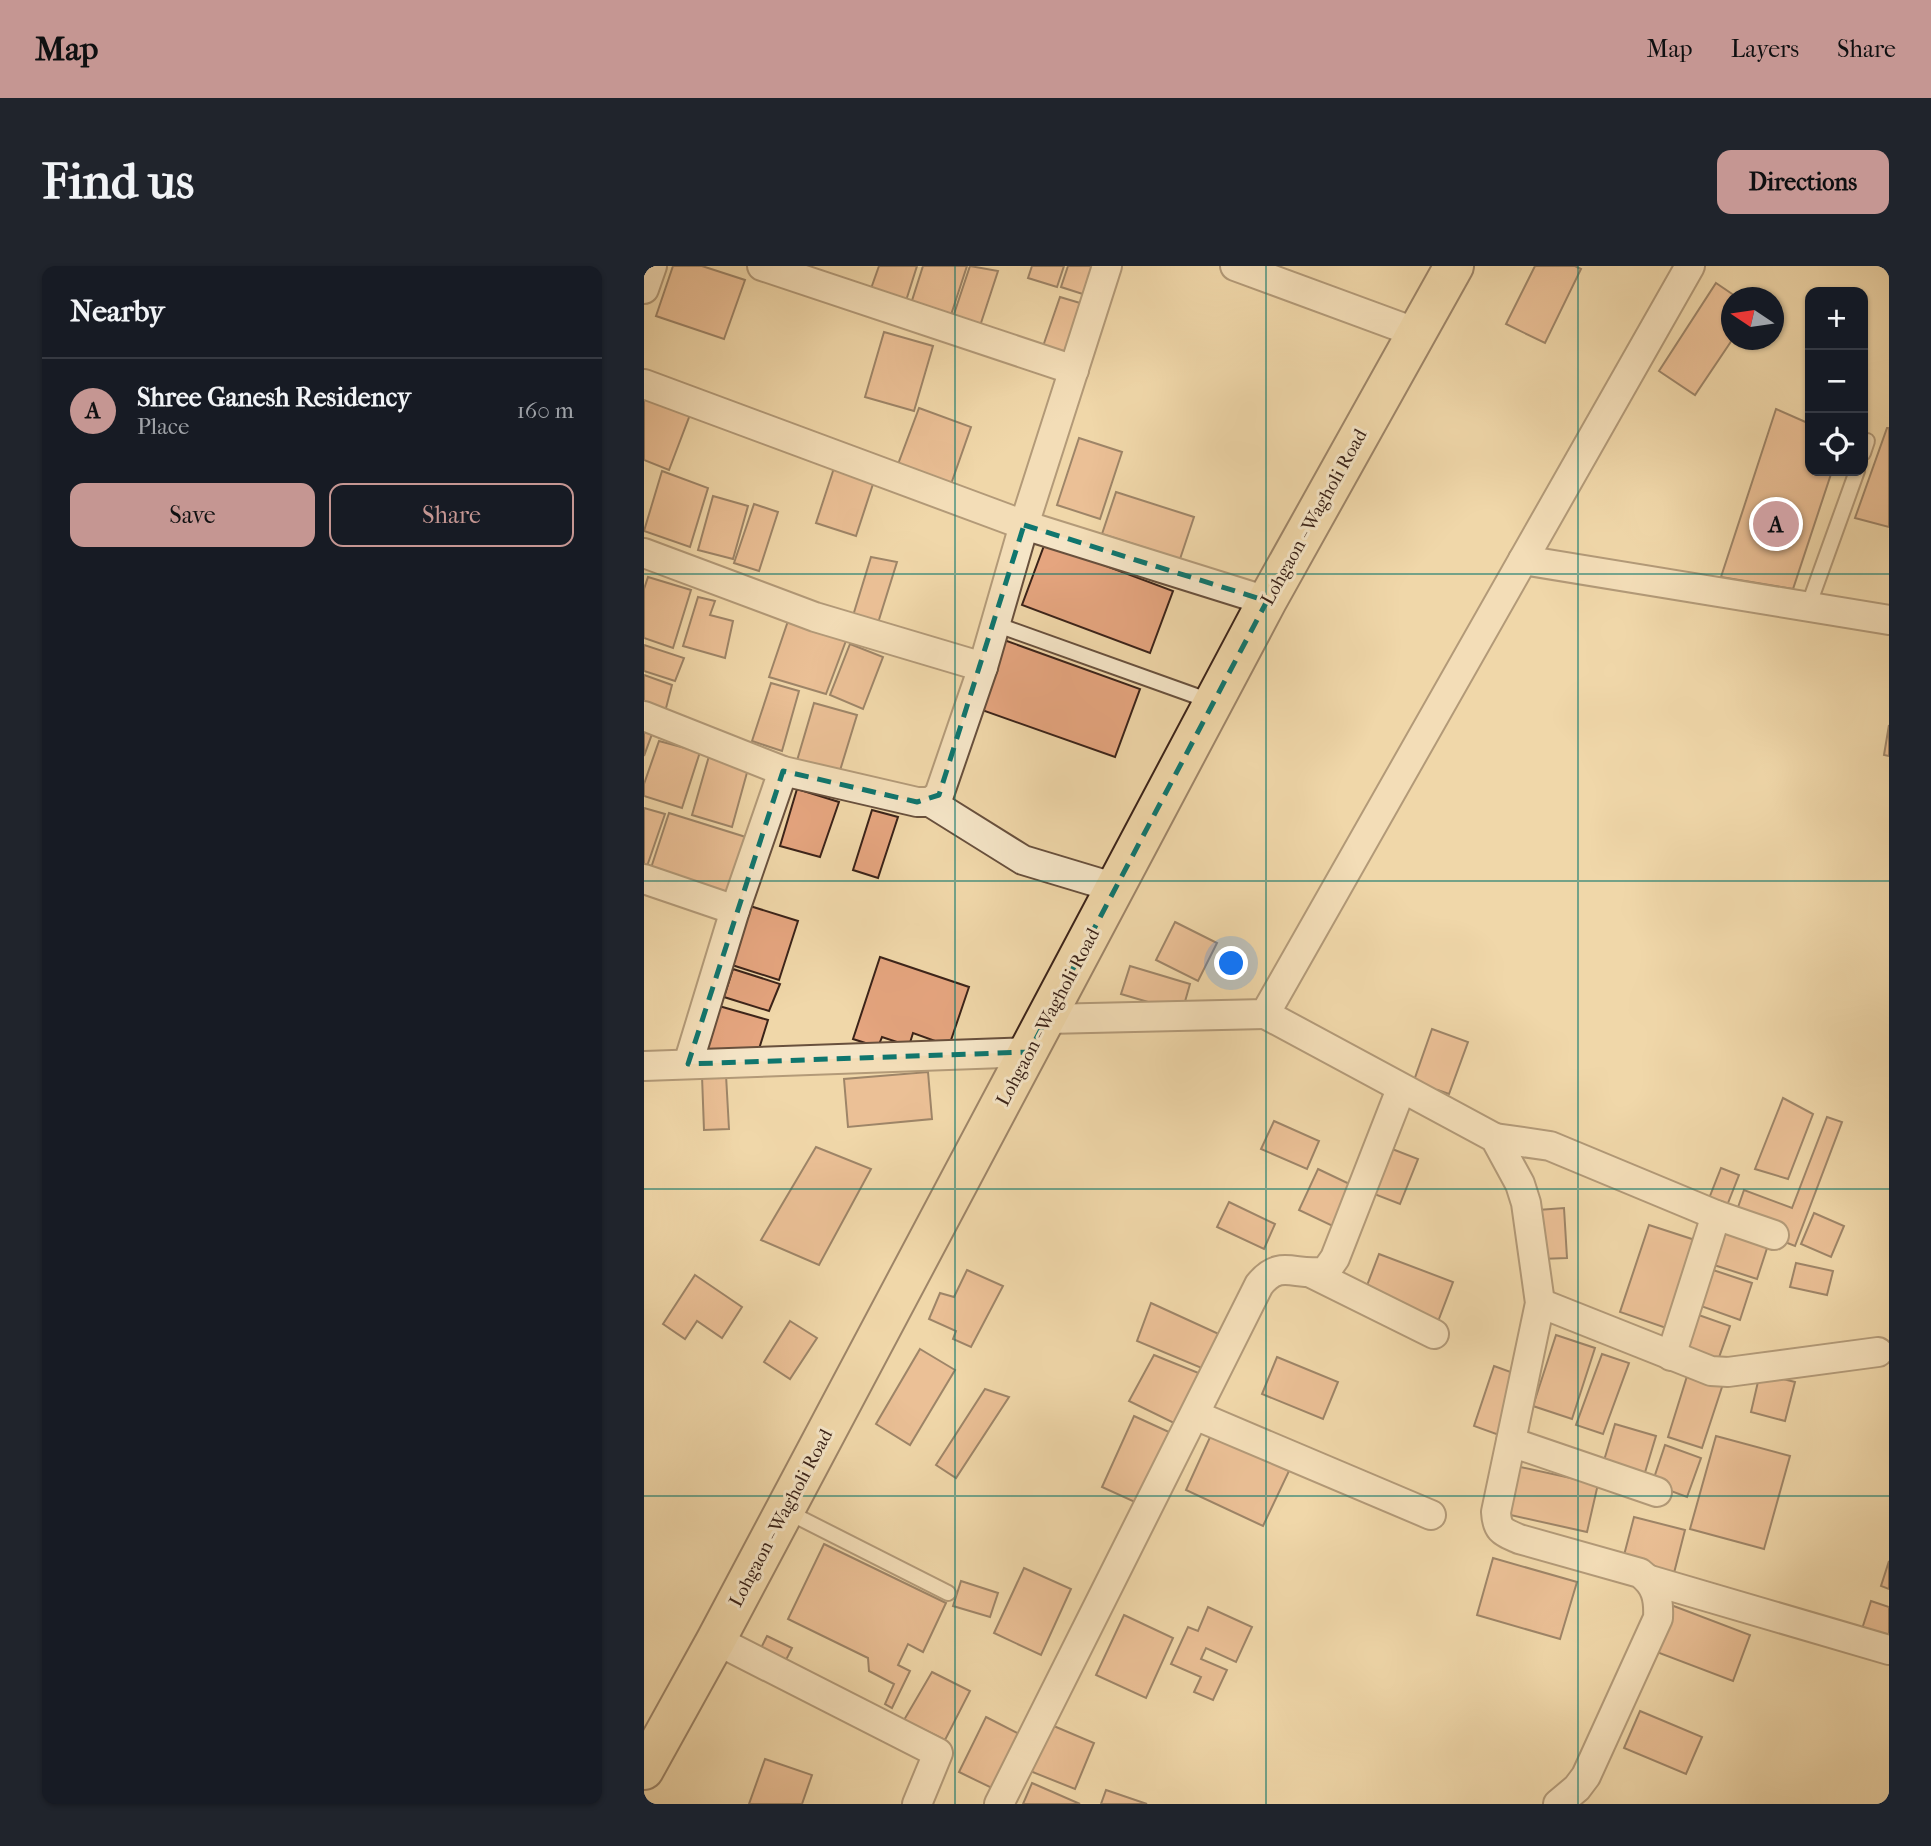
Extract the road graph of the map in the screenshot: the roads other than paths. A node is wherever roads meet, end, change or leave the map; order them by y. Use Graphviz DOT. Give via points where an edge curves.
graph roads {
  1 [pos="652,266"];
  2 [pos="762,266"];
  3 [pos="1107,266"];
  4 [pos="1235,266"];
  5 [pos="1454,266"];
  6 [pos="1690,266"];
  7 [pos="644,289"];
  8 [pos="1417,333"];
  9 [pos="1074,370"];
  10 [pos="644,384"];
  11 [pos="1855,476"];
  12 [pos="1024,525"];
  13 [pos="644,553"];
  14 [pos="1523,560"];
  15 [pos="1267,601"];
  16 [pos="1808,607"];
  17 [pos="1889,620"];
  18 [pos="995,624"];
  19 [pos="982,667"];
  20 [pos="1214,702"];
  21 [pos="644,716"];
  22 [pos="783,771"];
  23 [pos="930,802"];
  24 [pos="644,879"];
  25 [pos="1116,888"];
  26 [pos="735,909"];
  27 [pos="1265,1014"];
  28 [pos="1047,1019"];
  29 [pos="1029,1052"];
  30 [pos="688,1065"];
  31 [pos="644,1066"];
  32 [pos="1401,1089"];
  33 [pos="1496,1139"];
  34 [pos="1716,1215"];
  35 [pos="1774,1235"];
  36 [pos="1313,1274"];
  37 [pos="1540,1303"];
  38 [pos="1434,1334"];
  39 [pos="1878,1352"];
  40 [pos="1671,1356"];
  41 [pos="1195,1415"];
  42 [pos="1511,1442"];
  43 [pos="1657,1492"];
  44 [pos="785,1510"];
  45 [pos="1431,1515"];
  46 [pos="1650,1580"];
  47 [pos="948,1593"];
  48 [pos="716,1640"];
  49 [pos="1889,1650"];
  50 [pos="644,1769"];
  51 [pos="917,1804"];
  52 [pos="999,1804"];
  53 [pos="1558,1804"];
  1 -- 7 [label="street"];
  2 -- 9 [label="street"];
  3 -- 9 [label="street"];
  4 -- 8 [label="street"];
  5 -- 8 [label="main road, Lohgaon - Wagholi Road"];
  6 -- 14 [label="street"];
  8 -- 15 [label="main road, Lohgaon - Wagholi Road"];
  9 -- 12 [label="street"];
  10 -- 12 [label="street"];
  11 -- 16 [label="lane"];
  12 -- 15 [label="street"];
  12 -- 18 [label="street"];
  13 -- 19 [label="street" via="815,617"];
  14 -- 16 [label="street"];
  14 -- 27 [label="street"];
  15 -- 20 [label="main road, Lohgaon - Wagholi Road"];
  16 -- 17 [label="street"];
  18 -- 19 [label="street"];
  18 -- 20 [label="lane"];
  19 -- 23 [label="street" via="939,796"];
  20 -- 25 [label="main road, Lohgaon - Wagholi Road"];
  21 -- 22 [label="street"];
  22 -- 23 [label="street"];
  22 -- 26 [label="street"];
  23 -- 25 [label="street" via="1023,860"];
  24 -- 26 [label="street"];
  25 -- 28 [label="main road, Lohgaon - Wagholi Road"];
  26 -- 30 [label="street"];
  27 -- 28 [label="street"];
  27 -- 32 [label="street"];
  28 -- 29 [label="main road, Lohgaon - Wagholi Road"];
  29 -- 30 [label="street"];
  29 -- 44 [label="main road, Lohgaon - Wagholi Road"];
  30 -- 31 [label="street"];
  32 -- 33 [label="street"];
  32 -- 36 [label="street" via="1335,1258 1326,1271"];
  33 -- 34 [label="street" via="1550,1146"];
  33 -- 37 [label="street" via="1526,1203"];
  34 -- 35 [label="street"];
  34 -- 40 [label="street"];
  36 -- 38 [label="street"];
  36 -- 41 [label="street" via="1278,1269 1259,1285"];
  37 -- 40 [label="street"];
  37 -- 42 [label="street"];
  39 -- 40 [label="street" via="1728,1372 1711,1371"];
  41 -- 45 [label="street"];
  41 -- 52 [label="street"];
  42 -- 43 [label="street"];
  42 -- 46 [label="street" via="1496,1512 1497,1524 1504,1532 1640,1573"];
  44 -- 47 [label="lane"];
  44 -- 48 [label="main road, Lohgaon - Wagholi Road"];
  46 -- 49 [label="street"];
  46 -- 53 [label="street" via="1659,1601 1658,1618 1586,1776"];
  48 -- 50 [label="main road, Lohgaon - Wagholi Road"];
  48 -- 51 [label="street" via="938,1753"];
}
